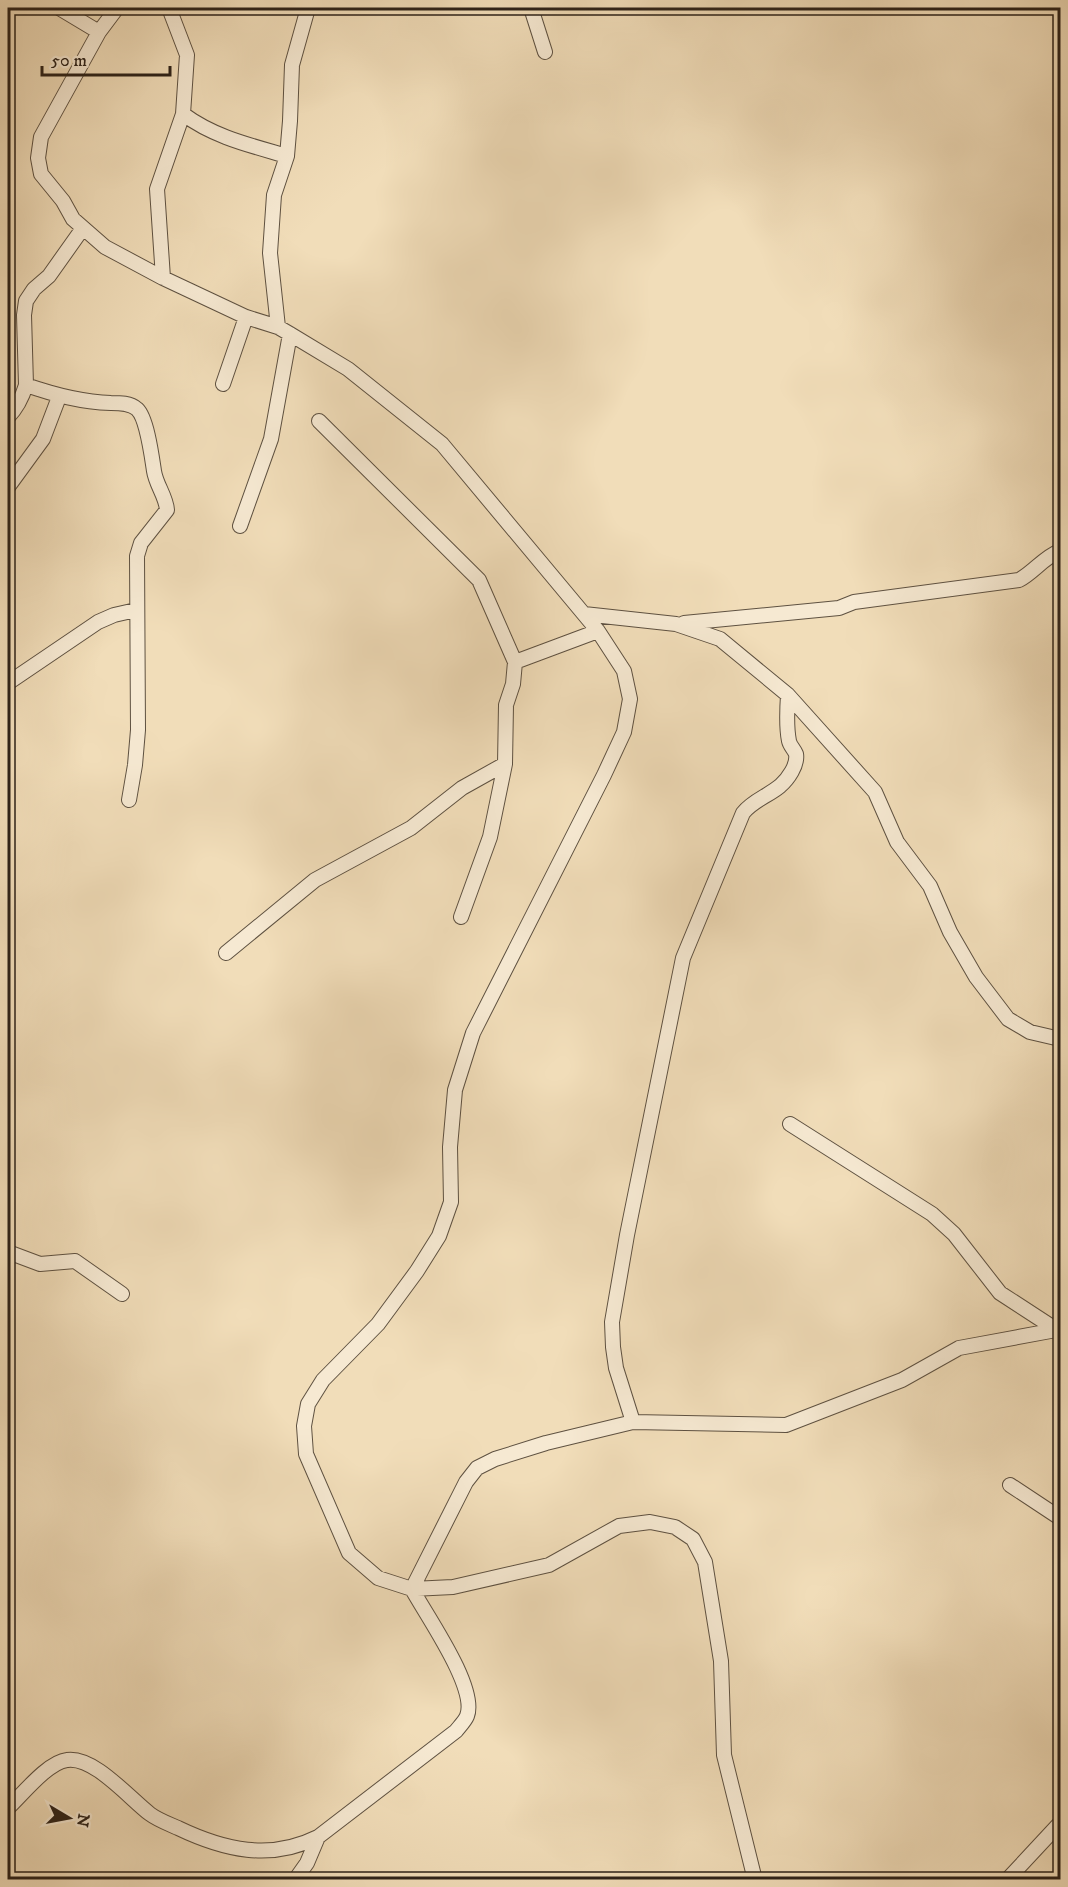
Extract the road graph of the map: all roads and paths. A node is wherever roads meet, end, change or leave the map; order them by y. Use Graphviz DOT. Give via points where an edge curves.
graph roads {
  1 [pos="59,8"];
  2 [pos="117,8"];
  3 [pos="169,8"];
  4 [pos="308,8"];
  5 [pos="531,8"];
  6 [pos="99,33"];
  7 [pos="545,52"];
  8 [pos="183,114"];
  9 [pos="286,156"];
  10 [pos="83,228"];
  11 [pos="163,278"];
  12 [pos="246,317"];
  13 [pos="284,331"];
  14 [pos="223,384"];
  15 [pos="26,385"];
  16 [pos="59,397"];
  17 [pos="8,417"];
  18 [pos="319,421"];
  19 [pos="8,487"];
  20 [pos="240,526"];
  21 [pos="1060,551"];
  22 [pos="136,610"];
  23 [pos="584,614"];
  24 [pos="676,624"];
  25 [pos="598,631"];
  26 [pos="515,662"];
  27 [pos="8,683"];
  28 [pos="788,695"];
  29 [pos="506,764"];
  30 [pos="129,800"];
  31 [pos="461,917"];
  32 [pos="226,953"];
  33 [pos="1060,1039"];
  34 [pos="790,1124"];
  35 [pos="8,1252"];
  36 [pos="122,1294"];
  37 [pos="1058,1331"];
  38 [pos="633,1422"];
  39 [pos="1010,1485"];
  40 [pos="1060,1518"];
  41 [pos="412,1589"];
  42 [pos="8,1808"];
  43 [pos="1060,1823"];
  44 [pos="318,1837"];
  45 [pos="295,1880"];
  46 [pos="755,1880"];
  47 [pos="1007,1880"];
  1 -- 6 [label="street"];
  2 -- 6 [label="street"];
  3 -- 8 [label="street" via="187,55"];
  4 -- 9 [label="street" via="292,64"];
  5 -- 7 [label="street"];
  6 -- 10 [label="street" via="41,137 38,158 41,174"];
  8 -- 9 [label="street" via="222,137"];
  8 -- 11 [label="street" via="157,189"];
  9 -- 13 [label="street" via="274,195 270,253"];
  10 -- 11 [label="street" via="105,247"];
  10 -- 15 [label="street" via="26,301"];
  11 -- 12 [label="street"];
  12 -- 13 [label="street"];
  12 -- 14 [label="street"];
  13 -- 20 [label="street" via="271,439"];
  13 -- 23 [label="street" via="348,369 442,444"];
  15 -- 16 [label="street"];
  15 -- 17 [label="street"];
  16 -- 19 [label="street" via="43,439"];
  16 -- 22 [label="street" via="130,404 139,410 167,510 141,543 137,556"];
  18 -- 26 [label="street" via="480,580"];
  21 -- 24 [label="street" via="1018,580 854,602 839,608"];
  22 -- 27 [label="street" via="98,622"];
  22 -- 30 [label="street" via="138,730"];
  23 -- 24 [label="street"];
  23 -- 25 [label="street"];
  24 -- 28 [label="street" via="720,639"];
  25 -- 26 [label="street"];
  25 -- 41 [label="street" via="624,671 630,699 624,732 473,1033 455,1090 451,1202 439,1236 378,1324 323,1380 308,1404 304,1426 306,1454 349,1553 378,1578"];
  26 -- 29 [label="street" via="506,705"];
  28 -- 33 [label="street" via="875,792 897,842 930,886 976,977 1008,1019 1030,1032"];
  28 -- 38 [label="street" via="787,719 796,756 794,765 778,788 743,813 682,958 612,1322 616,1368"];
  29 -- 31 [label="street" via="490,837"];
  29 -- 32 [label="street" via="462,788 411,828 315,880"];
  34 -- 37 [label="street" via="932,1214 954,1234 1000,1293"];
  35 -- 36 [label="street" via="40,1264 75,1261"];
  37 -- 38 [label="street" via="959,1348 902,1380 786,1425"];
  38 -- 41 [label="street" via="546,1443 477,1468 466,1482"];
  39 -- 40 [label="street"];
  41 -- 44 [label="street" via="462,1677 468,1697 467,1715 456,1731"];
  41 -- 46 [label="street" via="453,1587 549,1565 619,1527 650,1522 675,1527 693,1539 705,1562 721,1661 724,1755"];
  42 -- 44 [label="street" via="52,1766 67,1760 84,1761 151,1815 205,1841 271,1851 301,1846"];
  43 -- 47 [label="street"];
  44 -- 45 [label="street"];
}
